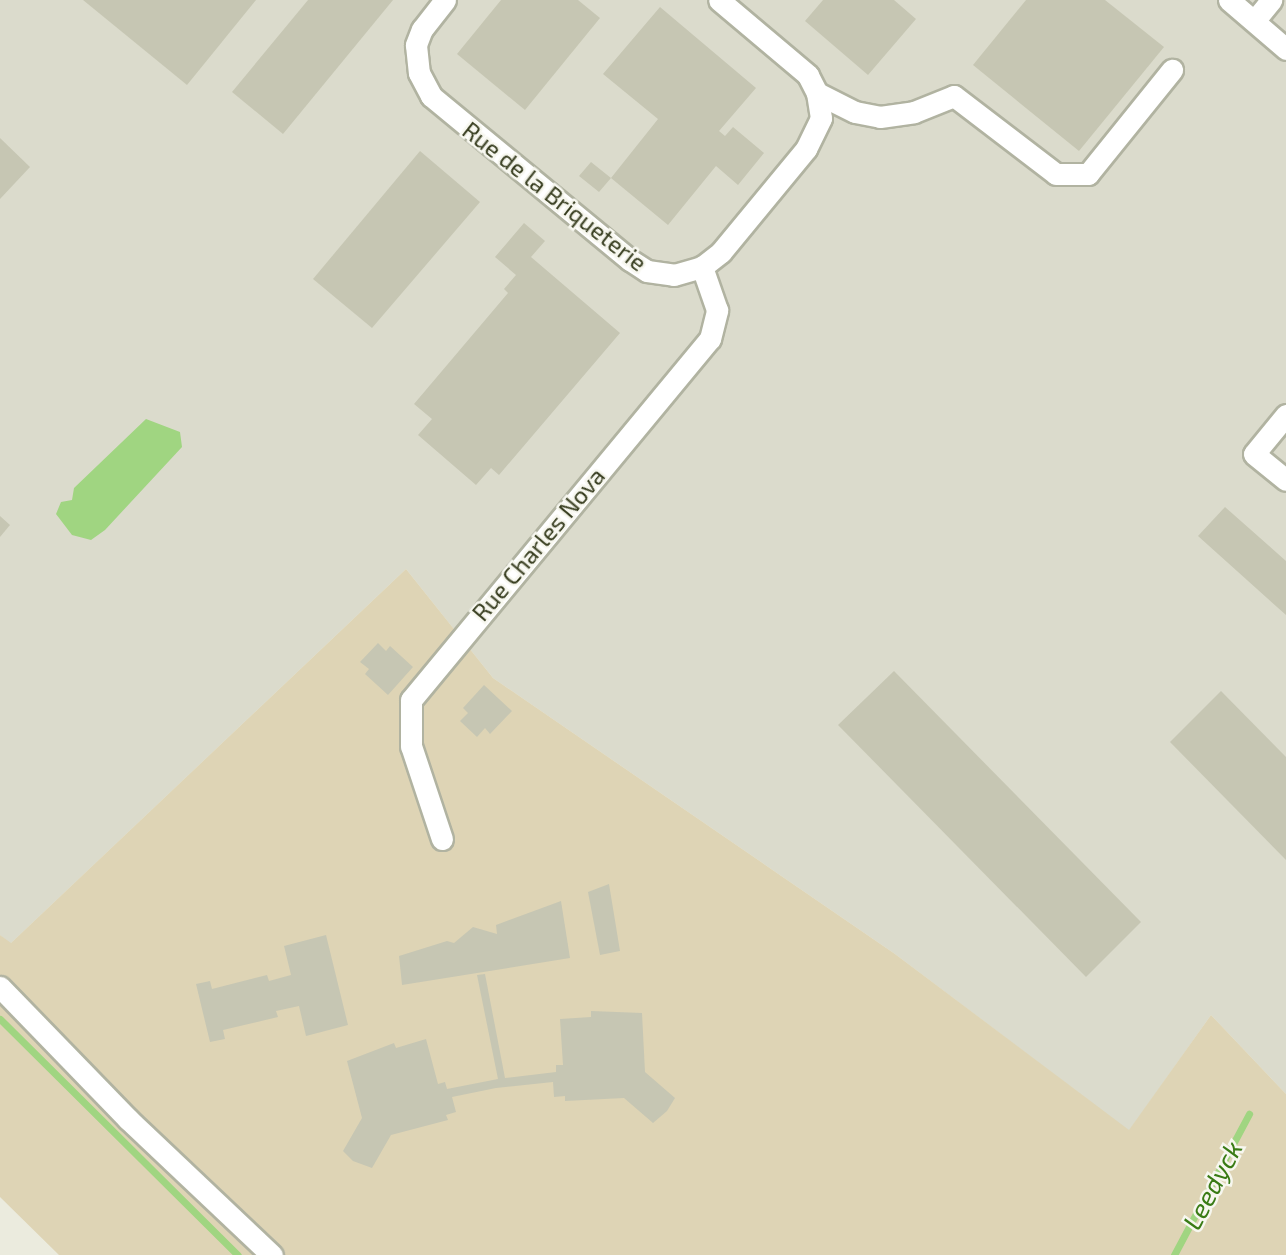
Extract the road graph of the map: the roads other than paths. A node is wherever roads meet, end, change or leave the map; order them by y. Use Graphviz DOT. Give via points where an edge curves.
graph roads {
  1 [pos="445,0"];
  2 [pos="719,0"];
  3 [pos="1229,0"];
  4 [pos="1271,0"];
  5 [pos="1255,20"];
  6 [pos="1286,42"];
  7 [pos="1286,49"];
  8 [pos="1172,69"];
  9 [pos="817,93"];
  10 [pos="702,267"];
  11 [pos="1286,415"];
  12 [pos="1286,480"];
  13 [pos="442,839"];
  14 [pos="0,987"];
  15 [pos="272,1255"];
  1 -- 10 [label="street, Rue de la Briqueterie" via="422,29 415,55 421,80 438,103 639,266 674,275"];
  2 -- 9 [label="street" via="802,68"];
  3 -- 5 [label="street"];
  4 -- 5 [label="street"];
  5 -- 6 [label="street"];
  5 -- 7 [label="street"];
  8 -- 9 [label="street" via="1088,174 1056,174 954,96 902,115 871,116"];
  9 -- 10 [label="street" via="821,118 811,141 728,244"];
  10 -- 13 [label="street, Rue Charles Nova" via="717,310 710,339 411,700 411,746"];
  11 -- 12 [label="street" via="1254,454"];
  14 -- 15 [label="street" via="128,1119"];
}
